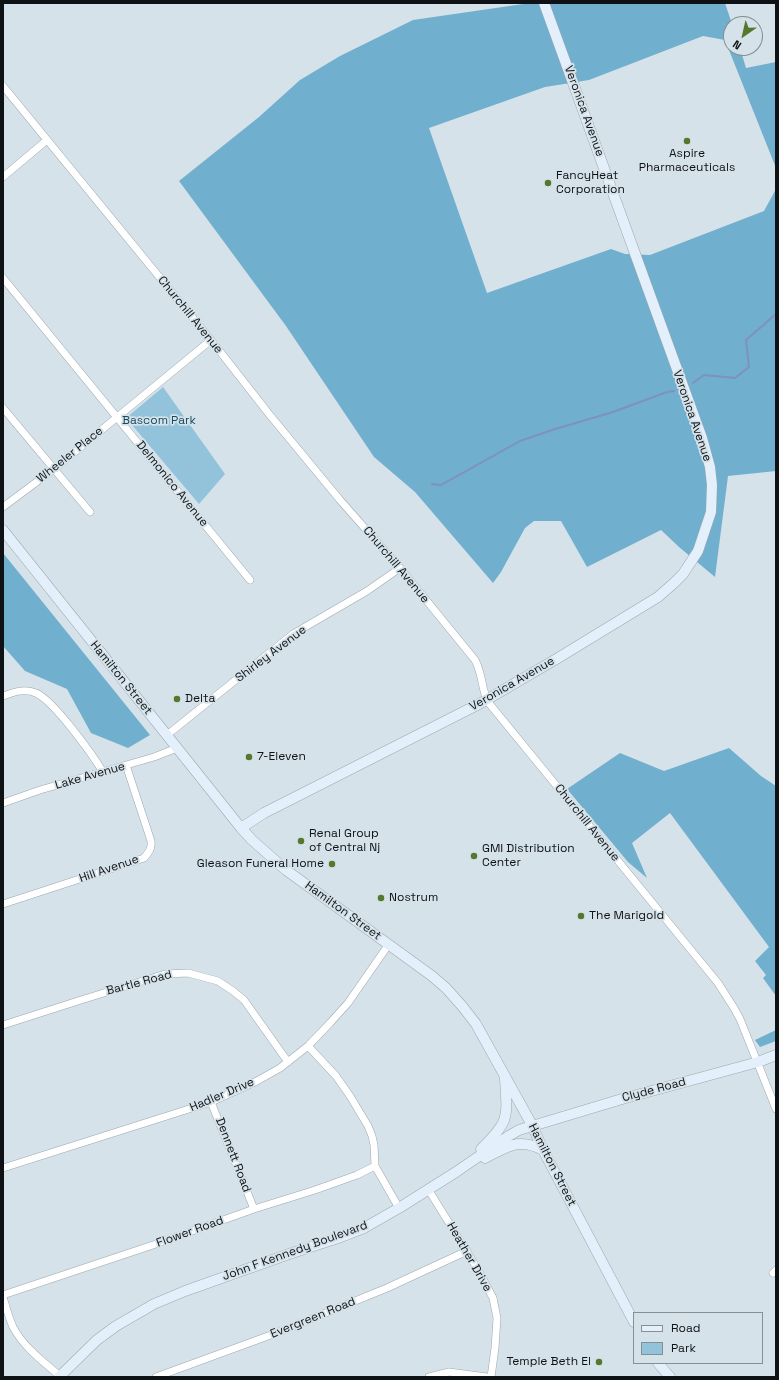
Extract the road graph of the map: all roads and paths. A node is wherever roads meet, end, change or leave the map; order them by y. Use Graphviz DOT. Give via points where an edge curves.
graph roads {
  1 [pos="544,3"];
  2 [pos="3,86"];
  3 [pos="48,140"];
  4 [pos="3,177"];
  5 [pos="3,278"];
  6 [pos="211,340"];
  7 [pos="3,408"];
  8 [pos="118,417"];
  9 [pos="54,469"];
  10 [pos="3,507"];
  11 [pos="90,512"];
  12 [pos="3,530"];
  13 [pos="400,568"];
  14 [pos="250,580"];
  15 [pos="3,696"];
  16 [pos="487,700"];
  17 [pos="167,735"];
  18 [pos="177,748"];
  19 [pos="126,765"];
  20 [pos="103,772"];
  21 [pos="3,803"];
  22 [pos="241,828"];
  23 [pos="3,904"];
  24 [pos="389,944"];
  25 [pos="3,1025"];
  26 [pos="308,1046"];
  27 [pos="776,1055"];
  28 [pos="288,1062"];
  29 [pos="758,1062"];
  30 [pos="505,1076"];
  31 [pos="212,1102"];
  32 [pos="776,1109"];
  33 [pos="532,1125"];
  34 [pos="543,1150"];
  35 [pos="376,1166"];
  36 [pos="3,1168"];
  37 [pos="456,1172"];
  38 [pos="428,1189"];
  39 [pos="399,1208"];
  40 [pos="254,1209"];
  41 [pos="467,1251"];
  42 [pos="3,1296"];
  43 [pos="633,1320"];
  44 [pos="659,1364"];
  45 [pos="60,1377"];
  46 [pos="156,1377"];
  47 [pos="429,1377"];
  48 [pos="487,1377"];
  49 [pos="491,1377"];
  50 [pos="670,1377"];
  1 -- 16 [label="street, Veronica Avenue" via="702,438 710,467 711,512 698,551 683,574 658,597"];
  2 -- 3 [label="street, Churchill Avenue"];
  3 -- 4 [label="street"];
  3 -- 6 [label="street, Churchill Avenue"];
  5 -- 8 [label="street, Delmonico Avenue"];
  6 -- 8 [label="street, Wheeler Place"];
  6 -- 13 [label="street, Churchill Avenue" via="340,500"];
  7 -- 9 [label="street"];
  8 -- 9 [label="street, Wheeler Place"];
  8 -- 14 [label="street, Delmonico Avenue"];
  9 -- 10 [label="street, Wheeler Place"];
  9 -- 11 [label="street"];
  12 -- 17 [label="street, Hamilton Street"];
  13 -- 16 [label="street, Churchill Avenue" via="474,660 479,668"];
  13 -- 17 [label="street, Shirley Avenue" via="367,591 293,634"];
  15 -- 20 [label="street" via="26,691 37,693 48,701"];
  16 -- 22 [label="street, Veronica Avenue" via="264,813"];
  16 -- 29 [label="street, Churchill Avenue" via="718,983 734,1008"];
  17 -- 18 [label="street, Hamilton Street"];
  18 -- 19 [label="street, Lake Avenue"];
  18 -- 22 [label="street, Hamilton Street"];
  19 -- 20 [label="street, Lake Avenue"];
  19 -- 23 [label="street, Hill Avenue" via="151,841 148,854 144,858"];
  20 -- 21 [label="street, Lake Avenue"];
  22 -- 24 [label="street, Hamilton Street" via="286,870"];
  24 -- 26 [label="street, Hadler Drive" via="348,1003"];
  24 -- 30 [label="street, Hamilton Street" via="432,976 462,1006 476,1024"];
  25 -- 28 [label="street, Bartle Road" via="165,974 188,973 218,981 244,1000"];
  26 -- 28 [label="street, Hadler Drive"];
  26 -- 35 [label="street" via="336,1076 368,1126 374,1144"];
  27 -- 29 [label="street, Clyde Road"];
  28 -- 31 [label="street, Hadler Drive"];
  29 -- 32 [label="street, Churchill Avenue"];
  29 -- 33 [label="street, Clyde Road"];
  30 -- 33 [label="street, Hamilton Street"];
  30 -- 37 [label="street" via="507,1108 504,1122 496,1134"];
  31 -- 36 [label="street, Hadler Drive"];
  31 -- 40 [label="street, Dennett Road"];
  33 -- 34 [label="street, Hamilton Street"];
  33 -- 37 [label="street, John F Kennedy Boulevard" via="506,1137"];
  34 -- 37 [label="street" via="530,1145 514,1144"];
  34 -- 43 [label="street, Hamilton Street"];
  35 -- 39 [label="street"];
  35 -- 40 [label="street, Flower Road" via="315,1190"];
  37 -- 38 [label="street, John F Kennedy Boulevard"];
  38 -- 39 [label="street, John F Kennedy Boulevard"];
  38 -- 41 [label="street, Heather Drive"];
  39 -- 45 [label="street, John F Kennedy Boulevard" via="364,1228 154,1304 97,1340"];
  40 -- 42 [label="street, Flower Road"];
  41 -- 46 [label="street, Evergreen Road" via="387,1288 279,1332"];
  41 -- 49 [label="street, Heather Drive" via="493,1298 496,1310"];
  42 -- 45 [label="street" via="19,1337"];
  44 -- 50 [label="street"];
  47 -- 48 [label="street" via="449,1372"];
}
